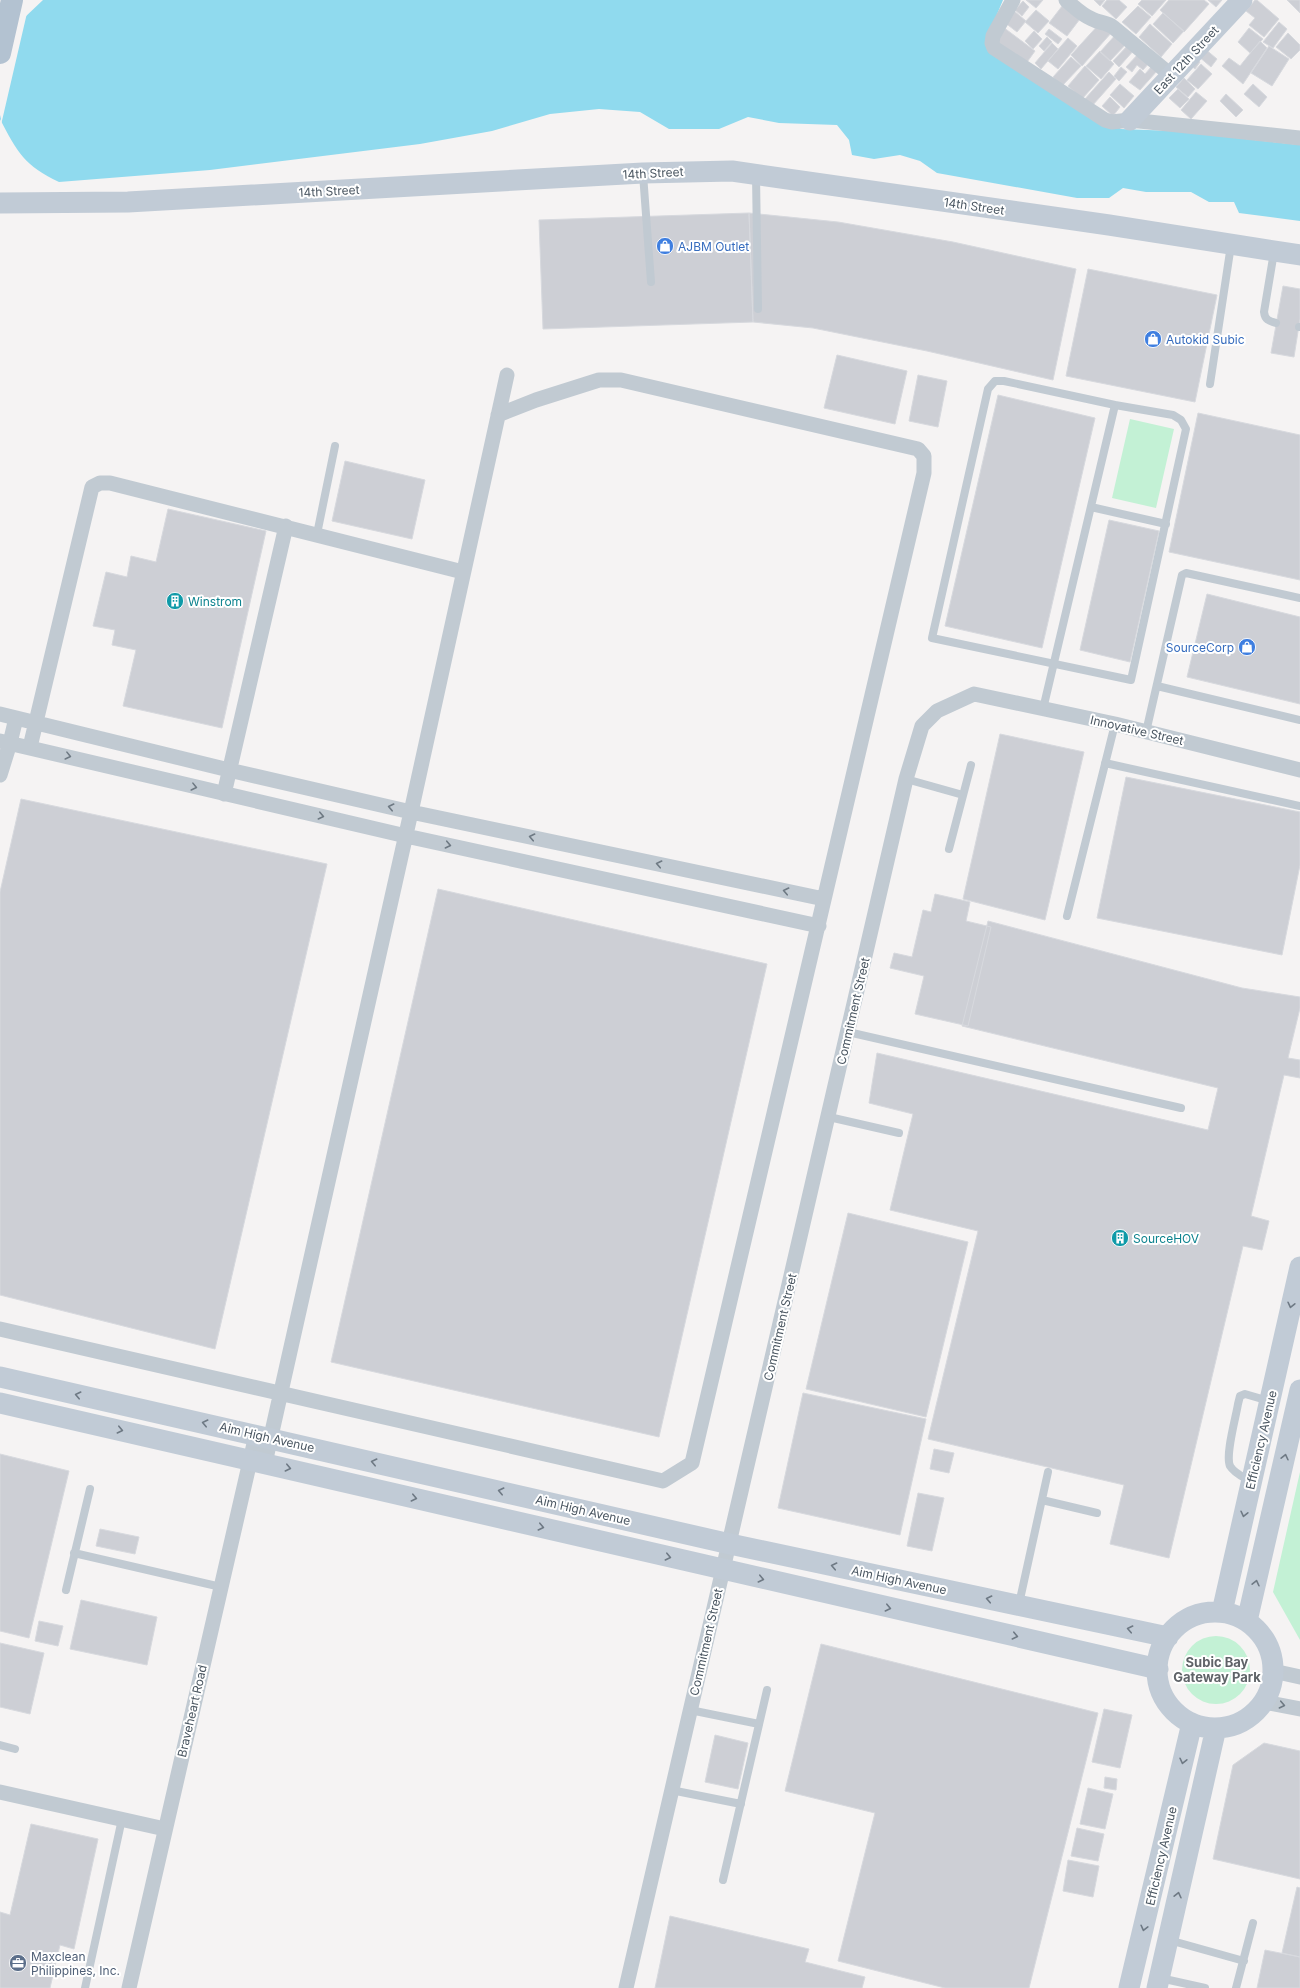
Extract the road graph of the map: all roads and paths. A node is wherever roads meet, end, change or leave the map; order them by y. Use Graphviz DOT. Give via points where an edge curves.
graph roads {
  1 [pos="1013,0"];
  2 [pos="1066,0"];
  3 [pos="1242,0"];
  4 [pos="12,3"];
  5 [pos="0,53"];
  6 [pos="1172,76"];
  7 [pos="1130,120"];
  8 [pos="1300,138"];
  9 [pos="643,173"];
  10 [pos="756,174"];
  11 [pos="0,203"];
  12 [pos="1231,245"];
  13 [pos="1274,251"];
  14 [pos="1300,255"];
  15 [pos="651,282"];
  16 [pos="758,309"];
  17 [pos="1276,323"];
  18 [pos="507,375"];
  19 [pos="1210,384"];
  20 [pos="1115,406"];
  21 [pos="498,415"];
  22 [pos="335,446"];
  23 [pos="1091,507"];
  24 [pos="1166,524"];
  25 [pos="286,526"];
  26 [pos="317,534"];
  27 [pos="463,572"];
  28 [pos="1300,598"];
  29 [pos="1054,664"];
  30 [pos="1156,686"];
  31 [pos="974,694"];
  32 [pos="1043,708"];
  33 [pos="0,714"];
  34 [pos="16,718"];
  35 [pos="1300,720"];
  36 [pos="36,723"];
  37 [pos="1115,724"];
  38 [pos="1146,732"];
  39 [pos="5,742"];
  40 [pos="30,747"];
  41 [pos="1105,763"];
  42 [pos="971,765"];
  43 [pos="229,770"];
  44 [pos="1300,770"];
  45 [pos="0,775"];
  46 [pos="906,779"];
  47 [pos="224,794"];
  48 [pos="963,795"];
  49 [pos="1300,806"];
  50 [pos="411,812"];
  51 [pos="406,836"];
  52 [pos="949,849"];
  53 [pos="824,899"];
  54 [pos="1067,916"];
  55 [pos="819,926"];
  56 [pos="848,1032"];
  57 [pos="1181,1108"];
  58 [pos="829,1117"];
  59 [pos="899,1133"];
  60 [pos="1300,1267"];
  61 [pos="0,1329"];
  62 [pos="0,1377"];
  63 [pos="1300,1390"];
  64 [pos="280,1394"];
  65 [pos="1270,1401"];
  66 [pos="0,1403"];
  67 [pos="263,1436"];
  68 [pos="257,1461"];
  69 [pos="1048,1472"];
  70 [pos="1251,1481"];
  71 [pos="90,1489"];
  72 [pos="1042,1500"];
  73 [pos="1097,1513"];
  74 [pos="730,1544"];
  75 [pos="74,1553"];
  76 [pos="723,1570"];
  77 [pos="221,1588"];
  78 [pos="66,1590"];
  79 [pos="1018,1606"];
  80 [pos="1222,1612"];
  81 [pos="1247,1622"];
  82 [pos="1168,1638"];
  83 [pos="1158,1669"];
  84 [pos="1273,1671"];
  85 [pos="1300,1677"];
  86 [pos="767,1690"];
  87 [pos="1264,1702"];
  88 [pos="1300,1709"];
  89 [pos="690,1710"];
  90 [pos="1192,1723"];
  91 [pos="759,1724"];
  92 [pos="1216,1728"];
  93 [pos="0,1745"];
  94 [pos="15,1749"];
  95 [pos="671,1790"];
  96 [pos="0,1792"];
  97 [pos="740,1804"];
  98 [pos="122,1819"];
  99 [pos="165,1829"];
  100 [pos="723,1880"];
  101 [pos="1253,1923"];
  102 [pos="1168,1940"];
  103 [pos="1244,1961"];
  104 [pos="1159,1983"];
  105 [pos="85,1988"];
  106 [pos="129,1988"];
  107 [pos="626,1988"];
  108 [pos="1129,1988"];
  109 [pos="1205,1988"];
  110 [pos="1236,1988"];
  1 -- 7 [label="street" via="993,36 994,48 1105,120"];
  2 -- 6 [label="street" via="1086,16 1113,27"];
  3 -- 6 [label="street, East 12th Street"];
  4 -- 5 [label="main road"];
  6 -- 7 [label="street, East 12th Street"];
  7 -- 8 [label="street"];
  9 -- 10 [label="street, 14th Street" via="707,170"];
  9 -- 11 [label="street, 14th Street" via="128,202"];
  9 -- 15 [label="lane"];
  10 -- 12 [label="street, 14th Street"];
  10 -- 16 [label="lane"];
  12 -- 13 [label="street, 14th Street"];
  12 -- 19 [label="lane"];
  13 -- 14 [label="street, 14th Street"];
  13 -- 17 [label="lane" via="1264,312 1268,321"];
  18 -- 21 [label="street, Braveheart Road"];
  20 -- 23 [label="lane"];
  20 -- 24 [label="lane" via="1174,415 1182,420 1186,429"];
  20 -- 29 [label="lane" via="1004,381 995,381 988,389 932,638"];
  21 -- 27 [label="street, Braveheart Road"];
  21 -- 53 [label="street" via="599,380 621,380 918,449 924,456 924,473"];
  22 -- 26 [label="lane"];
  23 -- 24 [label="lane"];
  23 -- 29 [label="lane"];
  24 -- 29 [label="lane" via="1131,680"];
  25 -- 26 [label="street"];
  25 -- 36 [label="street" via="110,483 100,483 92,487"];
  25 -- 43 [label="street"];
  26 -- 27 [label="street"];
  27 -- 50 [label="street, Braveheart Road"];
  28 -- 30 [label="lane" via="1182,574"];
  29 -- 32 [label="lane"];
  30 -- 35 [label="lane"];
  30 -- 38 [label="lane"];
  31 -- 32 [label="street, Innovative Street"];
  31 -- 46 [label="street, Commitment Street" via="937,711 922,726"];
  32 -- 37 [label="street, Innovative Street"];
  33 -- 34 [label="street"];
  34 -- 36 [label="street"];
  34 -- 39 [label="street"];
  36 -- 40 [label="street"];
  36 -- 43 [label="street"];
  37 -- 38 [label="street, Innovative Street"];
  37 -- 41 [label="lane"];
  38 -- 44 [label="street, Innovative Street"];
  39 -- 40 [label="street"];
  39 -- 45 [label="street"];
  40 -- 47 [label="street, one-way"];
  41 -- 49 [label="lane"];
  41 -- 54 [label="lane"];
  42 -- 48 [label="lane"];
  43 -- 47 [label="street"];
  50 -- 43 [label="street, one-way"];
  46 -- 48 [label="lane"];
  46 -- 56 [label="street, Commitment Street"];
  47 -- 51 [label="street, one-way"];
  48 -- 52 [label="lane"];
  50 -- 51 [label="street, Braveheart Road"];
  53 -- 50 [label="street, one-way"];
  51 -- 55 [label="street, one-way"];
  51 -- 64 [label="street, Braveheart Road"];
  53 -- 55 [label="street"];
  55 -- 64 [label="street" via="692,1463 664,1481"];
  56 -- 57 [label="lane"];
  56 -- 58 [label="street, Commitment Street"];
  58 -- 59 [label="lane"];
  58 -- 74 [label="street, Commitment Street"];
  60 -- 65 [label="street, Efficiency Avenue, one-way"];
  61 -- 64 [label="street"];
  67 -- 62 [label="street, Aim High Avenue, one-way"];
  81 -- 63 [label="street, one-way"];
  64 -- 67 [label="street, Braveheart Road"];
  65 -- 70 [label="street, Efficiency Avenue"];
  65 -- 70 [label="lane" via="1245,1394 1240,1396 1238,1404 1229,1464 1233,1471"];
  66 -- 68 [label="street, one-way"];
  67 -- 68 [label="street, Braveheart Road"];
  74 -- 67 [label="street, Aim High Avenue, one-way"];
  68 -- 76 [label="street, one-way"];
  68 -- 77 [label="street, Braveheart Road"];
  69 -- 72 [label="lane"];
  70 -- 80 [label="street, Efficiency Avenue, one-way"];
  71 -- 75 [label="lane"];
  72 -- 73 [label="lane"];
  72 -- 79 [label="lane"];
  74 -- 76 [label="street, Commitment Street"];
  79 -- 74 [label="street, Aim High Avenue, one-way"];
  75 -- 77 [label="lane"];
  75 -- 78 [label="lane"];
  76 -- 83 [label="street, one-way"];
  76 -- 89 [label="street, Commitment Street"];
  77 -- 99 [label="street, Braveheart Road"];
  82 -- 79 [label="street, Aim High Avenue, one-way"];
  80 -- 81 [label="street"];
  80 -- 82 [label="street" via="1197,1615 1176,1628"];
  81 -- 84 [label="street" via="1256,1629 1269,1648"];
  82 -- 83 [label="street" via="1160,1652"];
  83 -- 90 [label="street" via="1164,1695 1180,1716"];
  84 -- 85 [label="street"];
  84 -- 87 [label="street" via="1269,1692"];
  86 -- 91 [label="lane"];
  87 -- 88 [label="street, one-way"];
  87 -- 92 [label="street" via="1243,1720"];
  89 -- 91 [label="lane"];
  89 -- 95 [label="street, Commitment Street"];
  90 -- 92 [label="street"];
  90 -- 108 [label="street, Efficiency Avenue, one-way"];
  91 -- 97 [label="lane"];
  102 -- 92 [label="street, Efficiency Avenue, one-way"];
  93 -- 94 [label="lane"];
  95 -- 97 [label="lane"];
  95 -- 107 [label="street, Commitment Street"];
  96 -- 98 [label="street"];
  97 -- 100 [label="lane"];
  98 -- 99 [label="street"];
  98 -- 105 [label="lane"];
  99 -- 106 [label="street, Braveheart Road"];
  101 -- 103 [label="lane"];
  102 -- 103 [label="lane"];
  102 -- 104 [label="street, Efficiency Avenue"];
  103 -- 110 [label="lane"];
  104 -- 109 [label="lane"];
}
